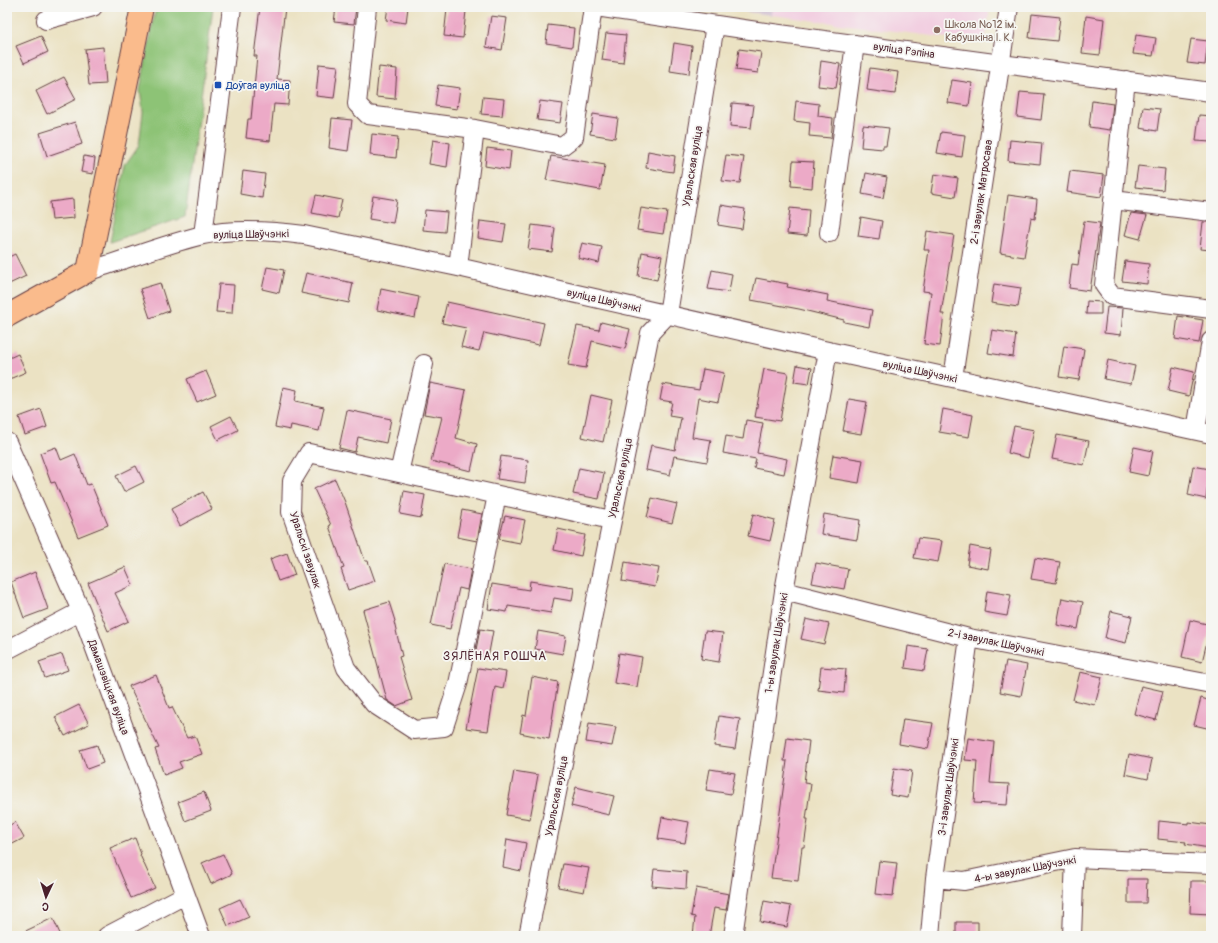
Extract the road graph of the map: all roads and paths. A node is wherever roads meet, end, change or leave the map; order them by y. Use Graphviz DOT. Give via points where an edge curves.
graph roads {
  1 [pos="93,7"];
  2 [pos="142,7"];
  3 [pos="232,7"];
  4 [pos="367,7"];
  5 [pos="593,7"];
  6 [pos="596,7"];
  7 [pos="1009,7"];
  8 [pos="46,20"];
  9 [pos="715,25"];
  10 [pos="855,44"];
  11 [pos="1000,64"];
  12 [pos="1126,80"];
  13 [pos="1211,92"];
  14 [pos="475,130"];
  15 [pos="1114,200"];
  16 [pos="1211,212"];
  17 [pos="829,232"];
  18 [pos="203,235"];
  19 [pos="458,267"];
  20 [pos="88,271"];
  21 [pos="1211,310"];
  22 [pos="668,314"];
  23 [pos="7,316"];
  24 [pos="1211,341"];
  25 [pos="828,351"];
  26 [pos="424,364"];
  27 [pos="954,378"];
  28 [pos="1204,432"];
  29 [pos="7,442"];
  30 [pos="399,473"];
  31 [pos="497,495"];
  32 [pos="612,520"];
  33 [pos="784,591"];
  34 [pos="81,611"];
  35 [pos="969,638"];
  36 [pos="7,650"];
  37 [pos="1211,684"];
  38 [pos="1075,858"];
  39 [pos="1211,864"];
  40 [pos="935,878"];
  41 [pos="185,895"];
  42 [pos="108,936"];
  43 [pos="202,936"];
  44 [pos="528,936"];
  45 [pos="732,936"];
  46 [pos="930,936"];
  47 [pos="1072,936"];
  1 -- 8 [label="street"];
  2 -- 20 [label="main road"];
  3 -- 18 [label="street"];
  4 -- 14 [label="street" via="357,104 368,115"];
  5 -- 14 [label="street" via="574,137 562,146"];
  6 -- 9 [label="street, вуліца Рэпіна"];
  7 -- 11 [label="street, 2-і завулак Матросава"];
  9 -- 10 [label="street, вуліца Рэпіна"];
  9 -- 22 [label="street, Уральская вуліца"];
  10 -- 11 [label="street, вуліца Рэпіна"];
  10 -- 17 [label="street"];
  11 -- 12 [label="street, вуліца Рэпіна"];
  11 -- 27 [label="street, 2-і завулак Матросава"];
  12 -- 13 [label="street, вуліца Рэпіна"];
  12 -- 15 [label="street"];
  14 -- 19 [label="street"];
  15 -- 16 [label="street"];
  15 -- 21 [label="street" via="1104,286 1112,296"];
  18 -- 19 [label="street, вуліца Шаўчэнкі" via="281,232"];
  18 -- 20 [label="street, вуліца Шаўчэнкі"];
  19 -- 22 [label="street, вуліца Шаўчэнкі"];
  20 -- 23 [label="main road, вуліца Шаўчэнкі"];
  22 -- 25 [label="street, вуліца Шаўчэнкі"];
  22 -- 32 [label="street, Уральская вуліца" via="650,333"];
  24 -- 28 [label="street"];
  25 -- 27 [label="street, вуліца Шаўчэнкі"];
  25 -- 33 [label="street, 1-ы завулак Шаўчэнкі"];
  26 -- 30 [label="street"];
  27 -- 28 [label="street, вуліца Шаўчэнкі"];
  29 -- 34 [label="street, Дамашэвіцкая вуліца"];
  30 -- 31 [label="street, Уральскі завулак"];
  30 -- 31 [label="street, Уральскі завулак" via="309,453 292,481 291,512 346,668 374,704 414,730 444,727 458,684"];
  31 -- 32 [label="street, Уральскі завулак"];
  32 -- 44 [label="street, Уральская вуліца"];
  33 -- 35 [label="street, 2-і завулак Шаўчэнкі"];
  33 -- 45 [label="street, 1-ы завулак Шаўчэнкі"];
  34 -- 36 [label="street"];
  34 -- 41 [label="street, Дамашэвіцкая вуліца"];
  35 -- 37 [label="street, 2-і завулак Шаўчэнкі"];
  35 -- 40 [label="street, 3-і завулак Шаўчэнкі"];
  38 -- 39 [label="street, 4-ы завулак Шаўчэнкі"];
  38 -- 40 [label="street, 4-ы завулак Шаўчэнкі" via="964,881"];
  38 -- 47 [label="street"];
  40 -- 46 [label="street, 3-і завулак Шаўчэнкі"];
  41 -- 42 [label="street"];
  41 -- 43 [label="street, Дамашэвіцкая вуліца"];
}
